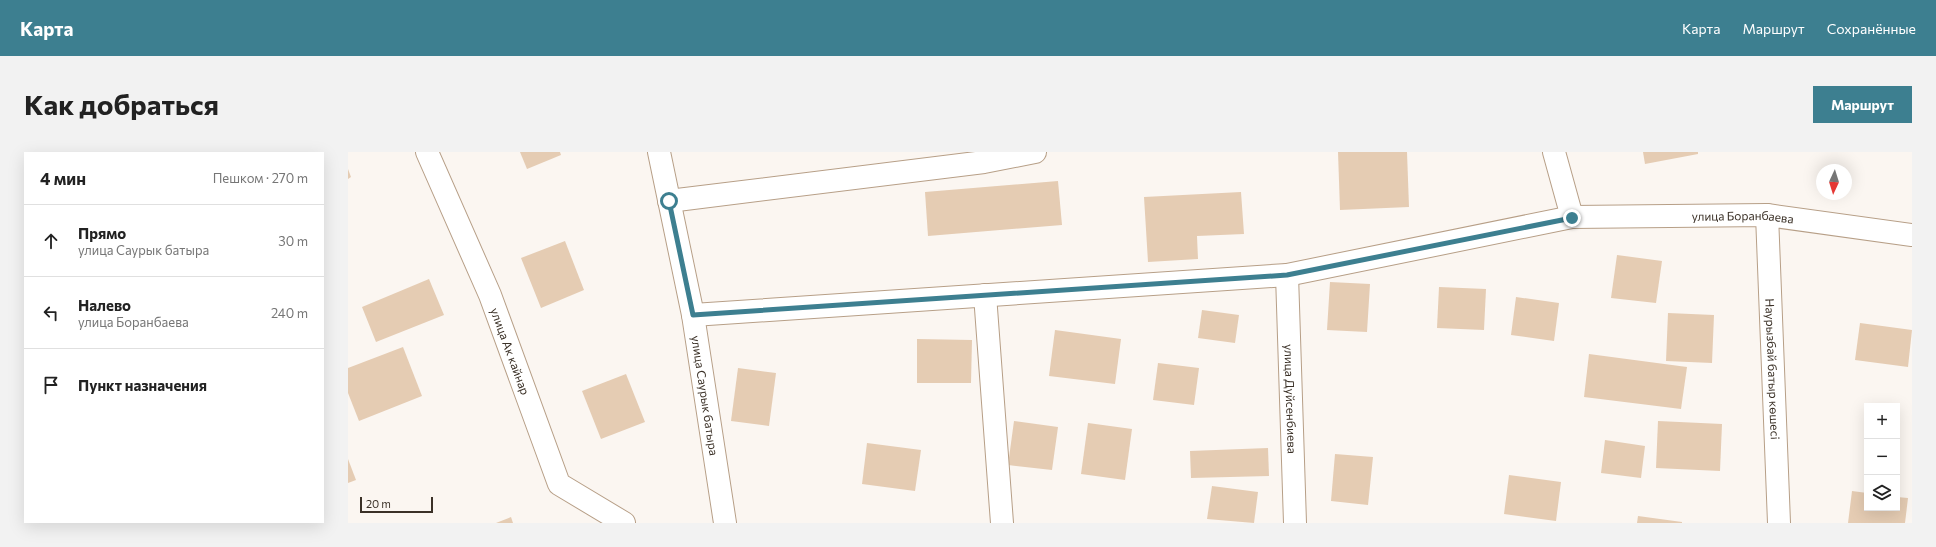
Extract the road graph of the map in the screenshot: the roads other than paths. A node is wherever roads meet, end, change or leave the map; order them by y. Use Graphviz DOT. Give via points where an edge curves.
graph roads {
  1 [pos="427,152"];
  2 [pos="659,152"];
  3 [pos="1035,152"];
  4 [pos="1554,152"];
  5 [pos="669,201"];
  6 [pos="1767,215"];
  7 [pos="1572,218"];
  8 [pos="1912,235"];
  9 [pos="1287,275"];
  10 [pos="986,295"];
  11 [pos="693,315"];
  12 [pos="624,523"];
  13 [pos="725,523"];
  14 [pos="1002,523"];
  15 [pos="1295,523"];
  16 [pos="1779,523"];
  1 -- 12 [label="street, улица Ак кайнар" via="490,295 559,484"];
  2 -- 5 [label="street, улица Саурык батыра"];
  3 -- 5 [label="street" via="984,162"];
  4 -- 7 [label="street"];
  5 -- 11 [label="street, улица Саурык батыра"];
  6 -- 7 [label="street, улица Боранбаева"];
  6 -- 8 [label="street, улица Боранбаева"];
  6 -- 16 [label="street, Наурызбай батыр көшесі"];
  7 -- 9 [label="street, улица Боранбаева"];
  9 -- 10 [label="street, улица Боранбаева"];
  9 -- 15 [label="street, улица Дуйсенбиева"];
  10 -- 11 [label="street, улица Боранбаева"];
  10 -- 14 [label="street"];
  11 -- 13 [label="street, улица Саурык батыра"];
}
